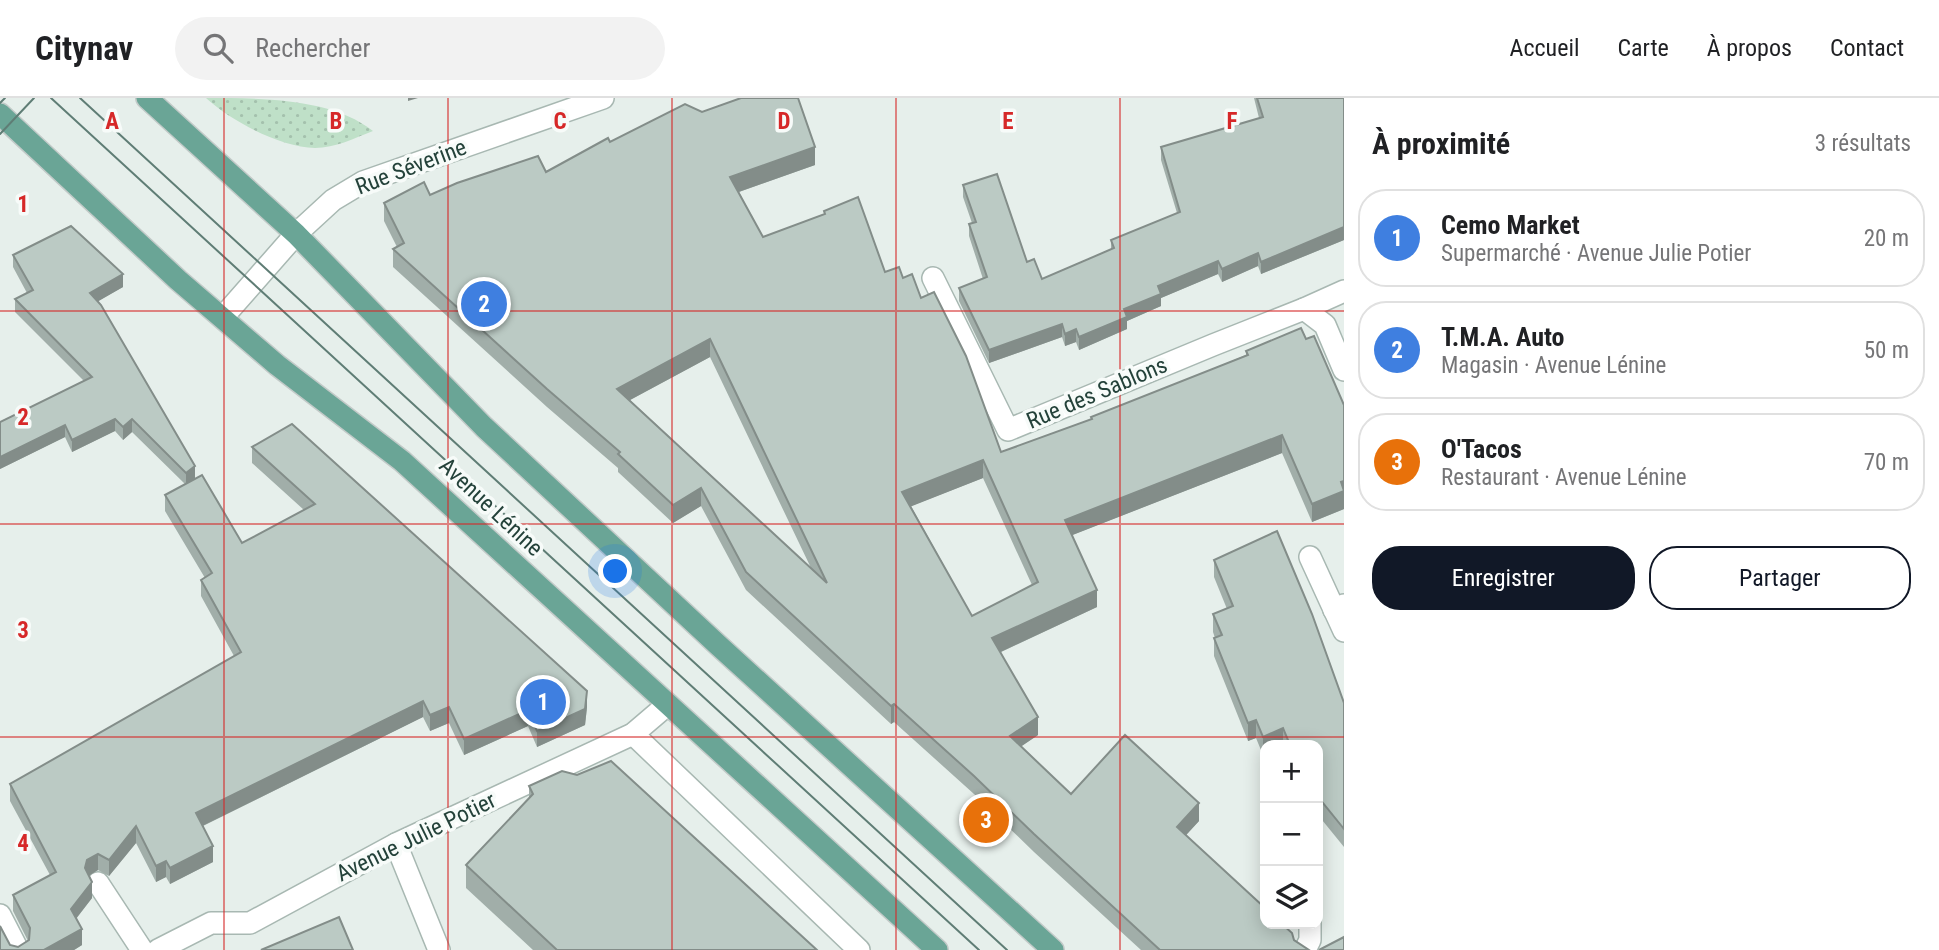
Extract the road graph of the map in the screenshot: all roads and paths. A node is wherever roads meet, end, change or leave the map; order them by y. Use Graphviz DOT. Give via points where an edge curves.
graph roads {
  1 [pos="147,98"];
  2 [pos="603,98"];
  3 [pos="0,114"];
  4 [pos="296,234"];
  5 [pos="933,278"];
  6 [pos="1344,291"];
  7 [pos="1304,309"];
  8 [pos="223,317"];
  9 [pos="1344,370"];
  10 [pos="1310,557"];
  11 [pos="1339,608"];
  12 [pos="1344,631"];
  13 [pos="667,705"];
  14 [pos="633,734"];
  15 [pos="396,844"];
  16 [pos="98,883"];
  17 [pos="0,915"];
  18 [pos="1310,929"];
  19 [pos="18,950"];
  20 [pos="142,950"];
  21 [pos="158,950"];
  22 [pos="439,950"];
  23 [pos="859,950"];
  24 [pos="937,950"];
  25 [pos="1053,950"];
  26 [pos="1305,950"];
  1 -- 4 [label="main road"];
  2 -- 4 [label="street, Rue Séverine" via="363,182 333,200"];
  3 -- 8 [label="main road, Avenue Lénine"];
  4 -- 8 [label="street, Rue Séverine"];
  4 -- 25 [label="main road" via="484,427"];
  5 -- 7 [label="street, Rue des Sablons" via="1008,430"];
  6 -- 7 [label="street, Rue des Sablons"];
  7 -- 9 [label="street" via="1325,325"];
  8 -- 13 [label="main road, Avenue Lénine" via="277,365 402,461"];
  10 -- 11 [label="street"];
  11 -- 12 [label="street"];
  13 -- 14 [label="street, Avenue Julie Potier"];
  13 -- 24 [label="main road, Avenue Lénine"];
  14 -- 15 [label="street, Avenue Julie Potier"];
  14 -- 23 [label="street"];
  15 -- 21 [label="street, Avenue Julie Potier" via="250,923 211,923"];
  15 -- 22 [label="street"];
  16 -- 20 [label="street"];
  17 -- 19 [label="street"];
  18 -- 26 [label="street"];
}
